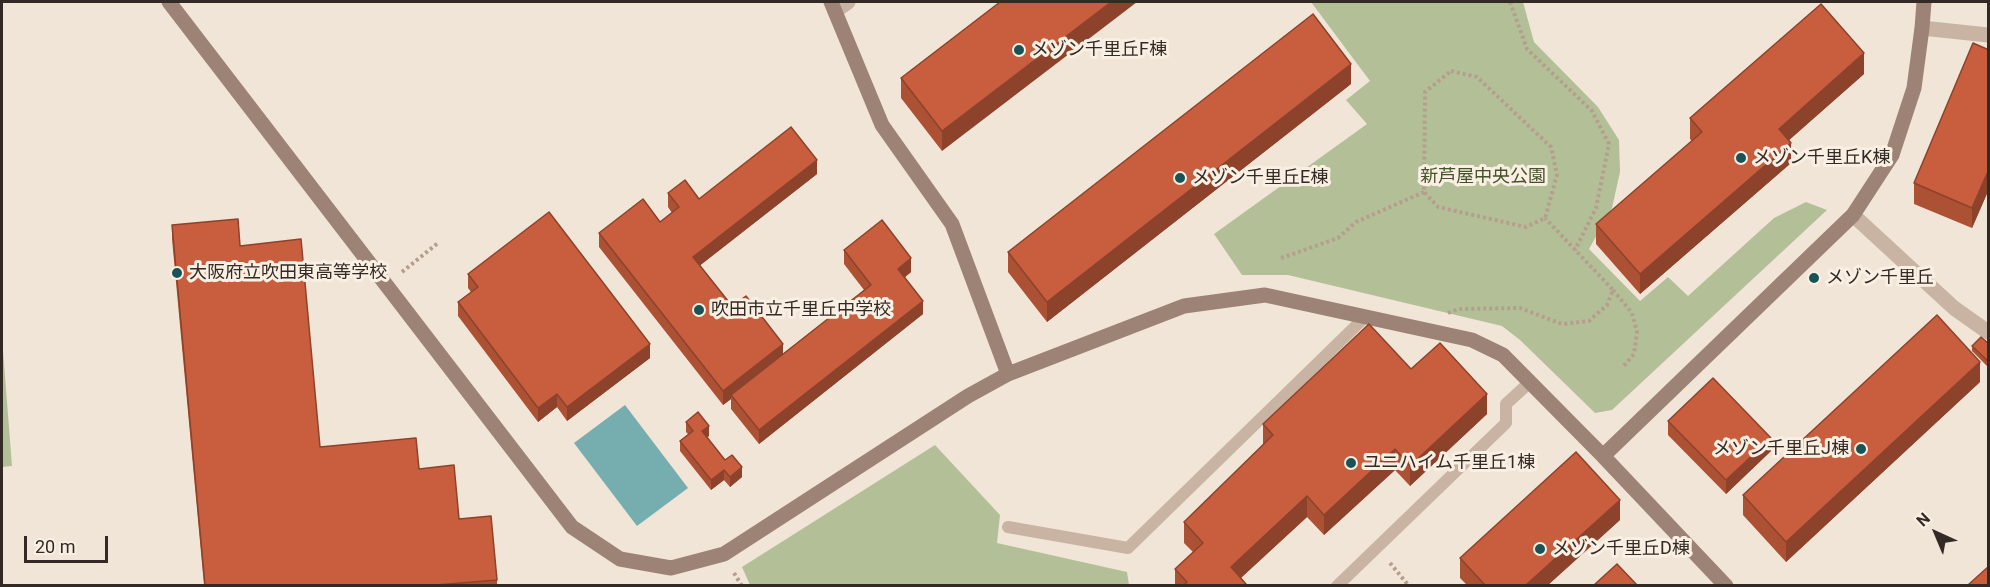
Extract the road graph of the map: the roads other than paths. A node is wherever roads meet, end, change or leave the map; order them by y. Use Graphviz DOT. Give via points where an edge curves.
graph roads {
  1 [pos="169,2"];
  2 [pos="848,2"];
  3 [pos="1924,2"];
  4 [pos="833,6"];
  5 [pos="1922,28"];
  6 [pos="1989,35"];
  7 [pos="1853,215"];
  8 [pos="1365,317"];
  9 [pos="1988,331"];
  10 [pos="1008,374"];
  11 [pos="1530,382"];
  12 [pos="1603,456"];
  13 [pos="1008,527"];
  14 [pos="1337,585"];
  15 [pos="1726,585"];
  1 -- 10 [label="street" via="572,527 620,558 671,568 724,554"];
  2 -- 4 [label="street"];
  3 -- 5 [label="street"];
  4 -- 10 [label="street" via="882,125 952,224"];
  5 -- 6 [label="street"];
  5 -- 7 [label="street" via="1914,88 1892,155"];
  7 -- 9 [label="street" via="1954,308"];
  7 -- 12 [label="street"];
  8 -- 10 [label="street" via="1265,295 1184,306"];
  8 -- 11 [label="street" via="1472,340 1503,355"];
  8 -- 13 [label="lane" via="1128,548"];
  11 -- 12 [label="street"];
  11 -- 14 [label="lane" via="1506,404 1506,423"];
  12 -- 15 [label="street"];
}
